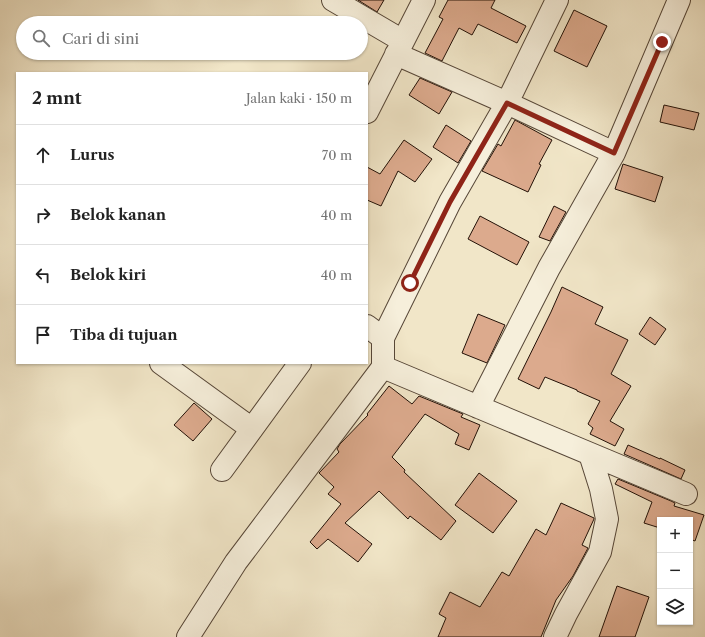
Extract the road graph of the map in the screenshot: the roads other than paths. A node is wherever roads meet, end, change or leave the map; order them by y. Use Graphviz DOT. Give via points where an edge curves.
graph roads {
  1 [pos="333,0"];
  2 [pos="424,0"];
  3 [pos="557,0"];
  4 [pos="679,0"];
  5 [pos="356,16"];
  6 [pos="368,25"];
  7 [pos="400,47"];
  8 [pos="507,103"];
  9 [pos="368,110"];
  10 [pos="614,153"];
  11 [pos="375,332"];
  12 [pos="163,364"];
  13 [pos="299,364"];
  14 [pos="383,367"];
  15 [pos="478,407"];
  16 [pos="252,429"];
  17 [pos="590,454"];
  18 [pos="222,470"];
  19 [pos="686,494"];
  20 [pos="190,637"];
  21 [pos="555,637"];
  1 -- 5 [label="street"];
  2 -- 7 [label="street"];
  3 -- 8 [label="street"];
  4 -- 10 [label="street"];
  6 -- 7 [label="street"];
  7 -- 8 [label="street"];
  7 -- 9 [label="street"];
  8 -- 10 [label="street"];
  8 -- 11 [label="street"];
  10 -- 15 [label="street" via="549,268"];
  11 -- 14 [label="street"];
  12 -- 16 [label="street"];
  13 -- 16 [label="street"];
  14 -- 15 [label="street"];
  14 -- 20 [label="street" via="236,562"];
  15 -- 17 [label="street"];
  16 -- 18 [label="street"];
  17 -- 19 [label="street"];
  17 -- 21 [label="street" via="607,519 600,552"];
}
